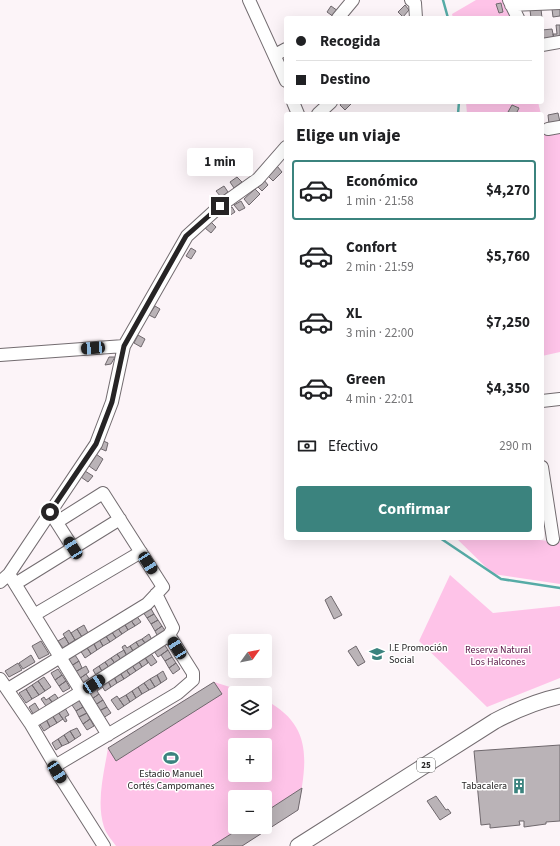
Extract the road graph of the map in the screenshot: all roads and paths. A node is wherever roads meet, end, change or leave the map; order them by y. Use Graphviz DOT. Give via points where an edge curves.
graph roads {
  1 [pos="249,0"];
  2 [pos="353,0"];
  3 [pos="411,0"];
  4 [pos="510,2"];
  5 [pos="560,3"];
  6 [pos="340,16"];
  7 [pos="416,16"];
  8 [pos="517,16"];
  9 [pos="560,42"];
  10 [pos="544,45"];
  11 [pos="284,50"];
  12 [pos="274,55"];
  13 [pos="284,77"];
  14 [pos="329,104"];
  15 [pos="320,112"];
  16 [pos="284,149"];
  17 [pos="124,346"];
  18 [pos="0,354"];
  19 [pos="560,399"];
  20 [pos="544,401"];
  21 [pos="544,480"];
  22 [pos="54,517"];
  23 [pos="120,519"];
  24 [pos="553,539"];
  25 [pos="73,548"];
  26 [pos="141,552"];
  27 [pos="8,580"];
  28 [pos="156,594"];
  29 [pos="34,616"];
  30 [pos="169,635"];
  31 [pos="60,658"];
  32 [pos="0,679"];
  33 [pos="8,690"];
  34 [pos="81,692"];
  35 [pos="560,696"];
  36 [pos="30,723"];
  37 [pos="108,736"];
  38 [pos="56,767"];
  39 [pos="104,846"];
  40 [pos="298,846"];
  1 -- 12 [label="street"];
  2 -- 6 [label="street"];
  3 -- 7 [label="street" via="415,3"];
  4 -- 5 [label="street"];
  4 -- 8 [label="street"];
  9 -- 10 [label="street"];
  11 -- 12 [label="street"];
  12 -- 13 [label="street"];
  14 -- 15 [label="street"];
  16 -- 17 [label="street" via="258,179 220,206 186,236"];
  17 -- 18 [label="street"];
  17 -- 22 [label="street" via="112,402 96,444"];
  19 -- 20 [label="street"];
  21 -- 24 [label="street"];
  22 -- 23 [label="street" via="103,493"];
  22 -- 25 [label="street"];
  22 -- 27 [label="street"];
  23 -- 25 [label="street"];
  23 -- 26 [label="street"];
  25 -- 27 [label="street"];
  26 -- 28 [label="street" via="163,587"];
  26 -- 29 [label="street"];
  27 -- 29 [label="street"];
  28 -- 30 [label="street" via="173,628"];
  28 -- 31 [label="street" via="147,604"];
  29 -- 31 [label="street"];
  30 -- 34 [label="street"];
  30 -- 37 [label="street" via="193,673 193,680"];
  31 -- 33 [label="street"];
  31 -- 34 [label="street"];
  32 -- 33 [label="street"];
  33 -- 36 [label="street"];
  34 -- 36 [label="street"];
  34 -- 37 [label="street"];
  35 -- 40 [label="main road, 25" via="522,707 495,721"];
  36 -- 38 [label="street"];
  37 -- 38 [label="street"];
  38 -- 39 [label="street"];
}
